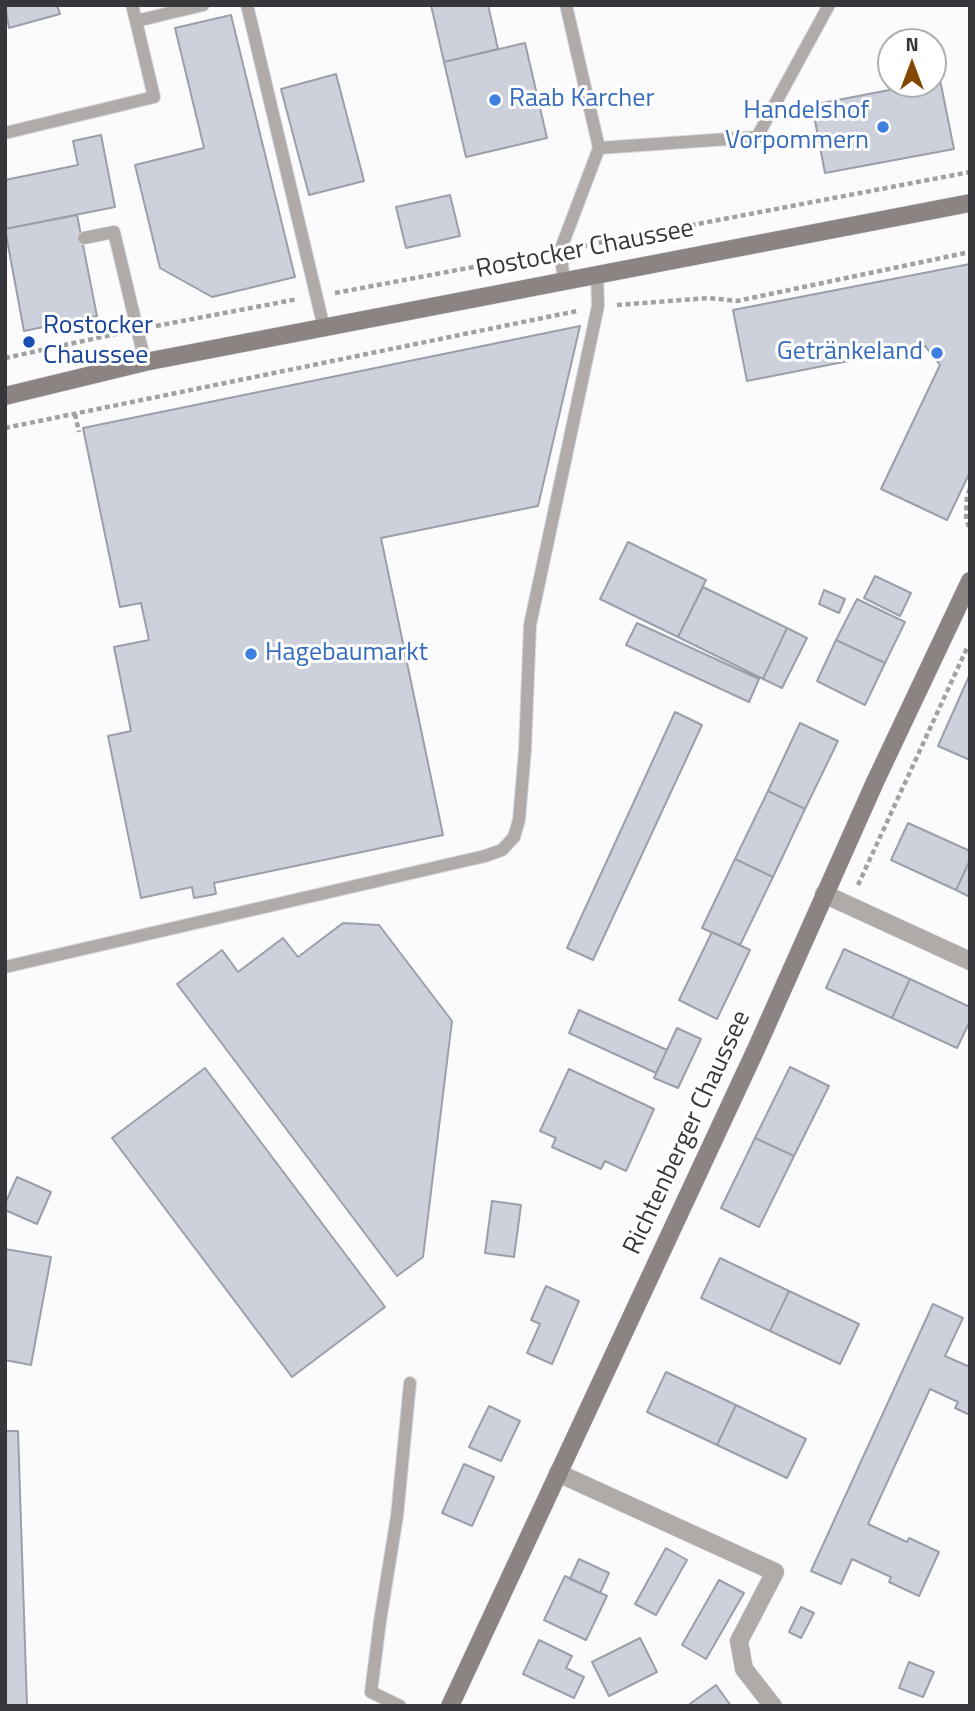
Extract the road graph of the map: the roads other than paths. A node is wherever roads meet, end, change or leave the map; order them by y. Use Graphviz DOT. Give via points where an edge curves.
graph roads {
  1 [pos="132,5"];
  2 [pos="203,5"];
  3 [pos="247,5"];
  4 [pos="566,5"];
  5 [pos="829,5"];
  6 [pos="136,21"];
  7 [pos="5,133"];
  8 [pos="599,148"];
  9 [pos="970,204"];
  10 [pos="936,209"];
  11 [pos="970,211"];
  12 [pos="84,238"];
  13 [pos="597,274"];
  14 [pos="564,280"];
  15 [pos="324,328"];
  16 [pos="145,362"];
  17 [pos="5,396"];
  18 [pos="970,580"];
  19 [pos="824,894"];
  20 [pos="970,961"];
  21 [pos="5,967"];
  22 [pos="410,1383"];
  23 [pos="558,1473"];
  24 [pos="400,1706"];
  25 [pos="450,1706"];
  26 [pos="773,1706"];
  1 -- 6 [label="lane"];
  2 -- 6 [label="lane"];
  3 -- 15 [label="lane"];
  4 -- 8 [label="lane"];
  5 -- 8 [label="lane" via="757,137"];
  6 -- 7 [label="lane" via="154,97"];
  8 -- 14 [label="lane" via="560,251"];
  9 -- 10 [label="street, Rostocker Chaussee"];
  10 -- 11 [label="street"];
  10 -- 13 [label="street, Rostocker Chaussee"];
  12 -- 16 [label="lane" via="114,232"];
  13 -- 14 [label="street, Rostocker Chaussee"];
  13 -- 21 [label="lane" via="598,306 530,625 525,750 514,837 502,850 485,856"];
  14 -- 15 [label="street, Rostocker Chaussee"];
  15 -- 16 [label="street, Rostocker Chaussee"];
  16 -- 17 [label="street, Rostocker Chaussee"];
  18 -- 19 [label="street, Richtenberger Chaussee"];
  19 -- 20 [label="street"];
  19 -- 23 [label="street, Richtenberger Chaussee"];
  22 -- 24 [label="lane" via="397,1517 371,1692"];
  23 -- 25 [label="street, Richtenberger Chaussee"];
  23 -- 26 [label="street" via="775,1572 739,1642 744,1669"];
}
